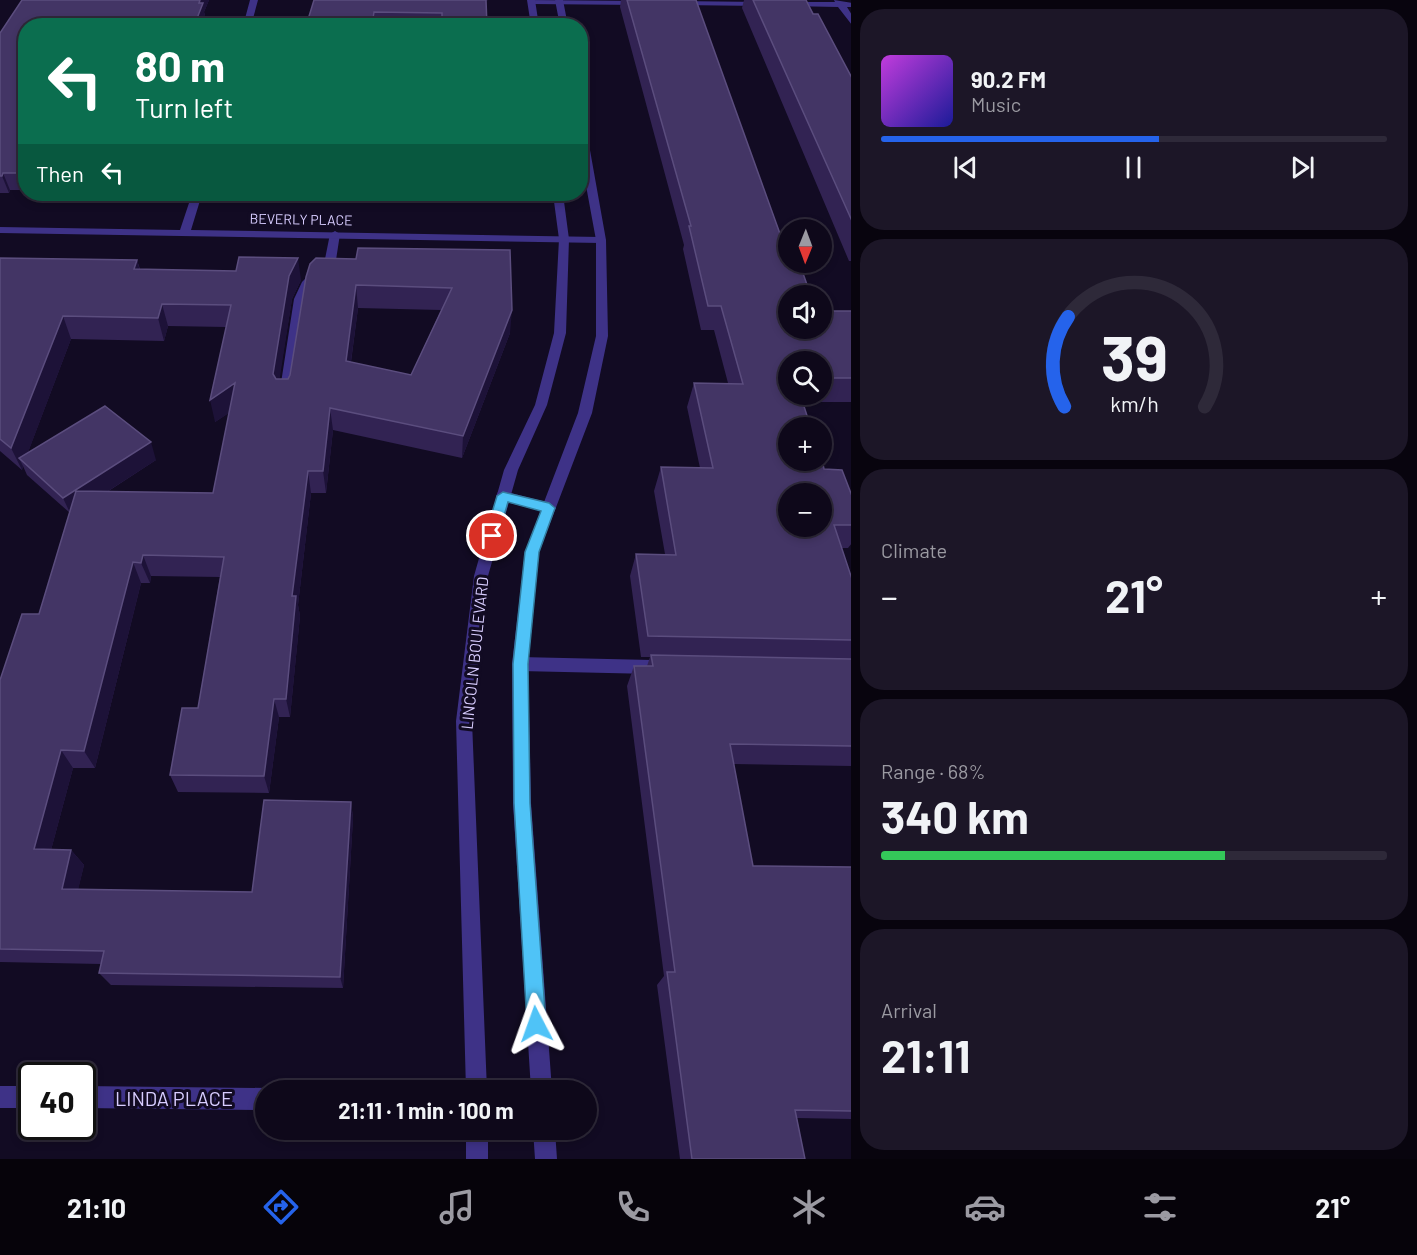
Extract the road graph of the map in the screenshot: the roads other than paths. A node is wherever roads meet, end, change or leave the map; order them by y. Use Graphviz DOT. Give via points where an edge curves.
graph roads {
  1 [pos="254,0"];
  2 [pos="531,1"];
  3 [pos="560,1"];
  4 [pos="840,2"];
  5 [pos="654,3"];
  6 [pos="665,3"];
  7 [pos="771,4"];
  8 [pos="782,4"];
  9 [pos="249,18"];
  10 [pos="534,18"];
  11 [pos="563,18"];
  12 [pos="851,21"];
  13 [pos="588,167"];
  14 [pos="194,201"];
  15 [pos="559,201"];
  16 [pos="0,230"];
  17 [pos="185,232"];
  18 [pos="335,234"];
  19 [pos="564,239"];
  20 [pos="601,240"];
  21 [pos="285,396"];
  22 [pos="503,496"];
  23 [pos="549,508"];
  24 [pos="520,664"];
  25 [pos="662,667"];
  26 [pos="476,1080"];
  27 [pos="540,1080"];
  28 [pos="0,1097"];
  29 [pos="18,1097"];
  30 [pos="96,1097"];
  31 [pos="255,1099"];
  32 [pos="477,1140"];
  33 [pos="545,1140"];
  34 [pos="477,1159"];
  35 [pos="546,1159"];
  1 -- 9 [label="street"];
  2 -- 3 [label="street"];
  2 -- 10 [label="street"];
  3 -- 5 [label="street"];
  3 -- 11 [label="street"];
  4 -- 8 [label="street"];
  4 -- 12 [label="street"];
  6 -- 7 [label="street"];
  13 -- 20 [label="street"];
  14 -- 17 [label="street"];
  15 -- 19 [label="street, LINCOLN BOULEVARD"];
  16 -- 17 [label="street, BEVERLY PLACE"];
  17 -- 18 [label="street, BEVERLY PLACE"];
  18 -- 19 [label="street, BEVERLY PLACE"];
  18 -- 21 [label="street" via="330,260 306,284 300,299"];
  19 -- 20 [label="street, BEVERLY PLACE"];
  19 -- 22 [label="street, LINCOLN BOULEVARD" via="560,333 541,405"];
  20 -- 23 [label="street" via="602,336 585,414"];
  22 -- 23 [label="street"];
  22 -- 26 [label="street, LINCOLN BOULEVARD" via="481,576 464,722"];
  23 -- 24 [label="street" via="532,552"];
  24 -- 25 [label="street"];
  24 -- 27 [label="street" via="522,803"];
  28 -- 29 [label="street"];
  30 -- 31 [label="street, LINDA PLACE"];
  32 -- 34 [label="street"];
  33 -- 35 [label="street"];
}
